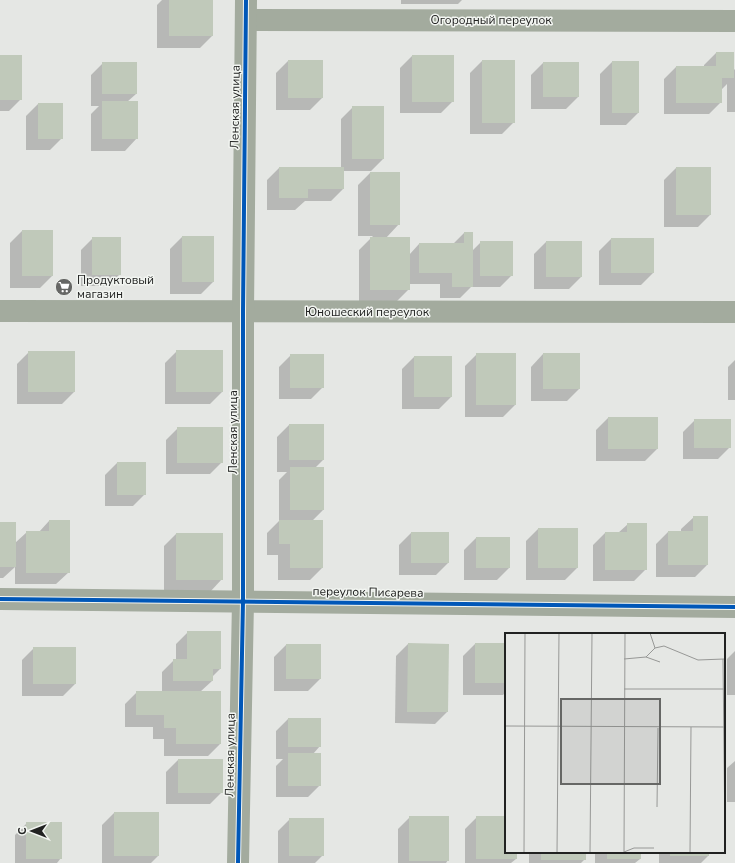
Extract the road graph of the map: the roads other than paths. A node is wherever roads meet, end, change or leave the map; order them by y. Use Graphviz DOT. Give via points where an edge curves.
graph roads {
  1 [pos="246,10"];
  2 [pos="735,21"];
  3 [pos="0,311"];
  4 [pos="243,312"];
  5 [pos="735,312"];
  6 [pos="0,599"];
  7 [pos="243,601"];
  8 [pos="735,607"];
  9 [pos="238,863"];
  1 -- 2 [label="street, Огородный переулок"];
  1 -- 4 [label="street, Ленская улица"];
  3 -- 4 [label="street, Юношеский переулок"];
  4 -- 5 [label="street, Юношеский переулок"];
  4 -- 7 [label="street, Ленская улица"];
  6 -- 7 [label="street, переулок Писарева"];
  7 -- 8 [label="street, переулок Писарева"];
  7 -- 9 [label="street, Ленская улица"];
}
